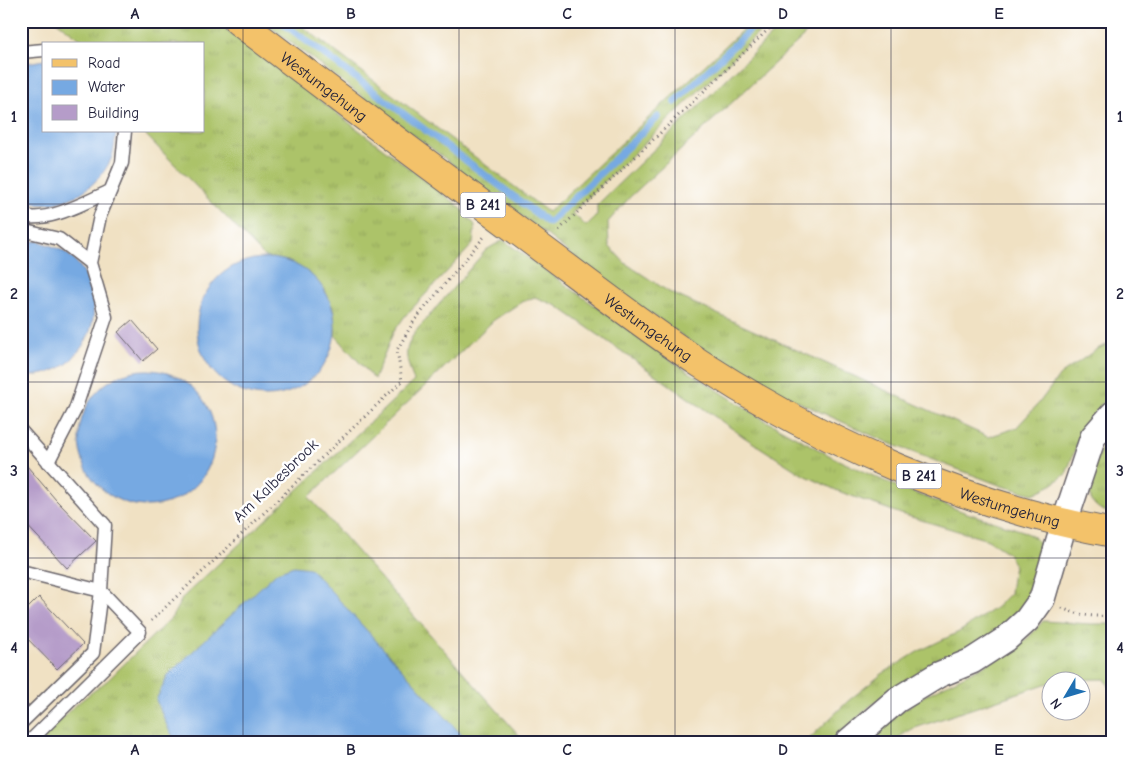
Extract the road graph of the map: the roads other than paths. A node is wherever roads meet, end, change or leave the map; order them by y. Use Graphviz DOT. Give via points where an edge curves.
graph roads {
  1 [pos="238,21"];
  2 [pos="42,50"];
  3 [pos="21,52"];
  4 [pos="124,132"];
  5 [pos="110,191"];
  6 [pos="21,215"];
  7 [pos="21,230"];
  8 [pos="90,263"];
  9 [pos="1113,414"];
  10 [pos="21,431"];
  11 [pos="48,462"];
  12 [pos="1064,524"];
  13 [pos="1113,533"];
  14 [pos="21,571"];
  15 [pos="101,590"];
  16 [pos="21,723"];
  17 [pos="29,742"];
  18 [pos="848,742"];
  1 -- 12 [label="main road, Westumgehung / B 241" via="648,328 704,366 824,435 910,473"];
  2 -- 3 [label="lane"];
  4 -- 5 [label="lane" via="122,163"];
  5 -- 6 [label="lane" via="61,213 29,218"];
  5 -- 8 [label="lane" via="100,216"];
  7 -- 8 [label="lane" via="59,239"];
  8 -- 11 [label="lane" via="106,317 75,410"];
  9 -- 12 [label="street" via="1093,437"];
  10 -- 11 [label="lane"];
  11 -- 15 [label="lane" via="105,525"];
  12 -- 13 [label="main road, Westumgehung / B 241"];
  12 -- 18 [label="street" via="1042,599 1027,620 1006,640 972,661 897,700"];
  14 -- 15 [label="lane"];
  15 -- 16 [label="lane" via="93,653"];
  15 -- 17 [label="lane" via="140,632"];
}
